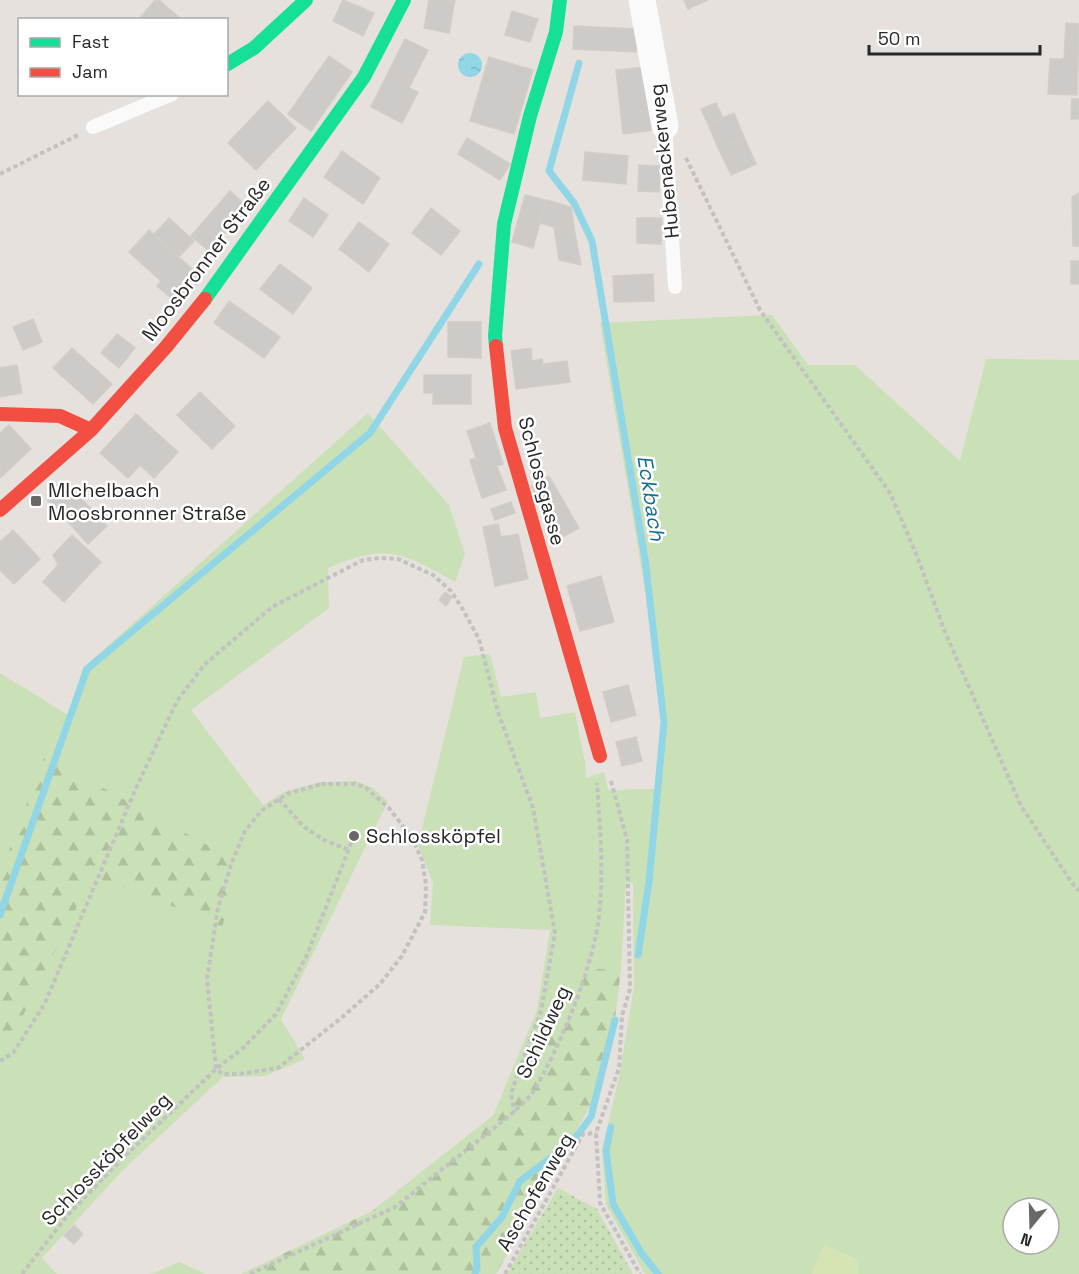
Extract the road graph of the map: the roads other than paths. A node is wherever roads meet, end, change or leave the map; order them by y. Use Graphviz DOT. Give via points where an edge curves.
graph roads {
  1 [pos="306,0"];
  2 [pos="404,0"];
  3 [pos="560,0"];
  4 [pos="642,0"];
  5 [pos="228,64"];
  6 [pos="167,96"];
  7 [pos="665,126"];
  8 [pos="93,127"];
  9 [pos="675,287"];
  10 [pos="0,414"];
  11 [pos="91,430"];
  12 [pos="0,510"];
  13 [pos="600,756"];
  1 -- 5 [label="street" via="254,48"];
  2 -- 11 [label="street, Moosbronner Straße" via="363,77 221,279 166,348"];
  3 -- 13 [label="street, Schlossgasse" via="556,32 530,116 504,224 495,336 505,428"];
  4 -- 7 [label="street, Hubenackerweg"];
  6 -- 8 [label="lane"];
  7 -- 9 [label="lane, Hubenackerweg"];
  10 -- 11 [label="street" via="60,416"];
  11 -- 12 [label="street, Moosbronner Straße"];
}
